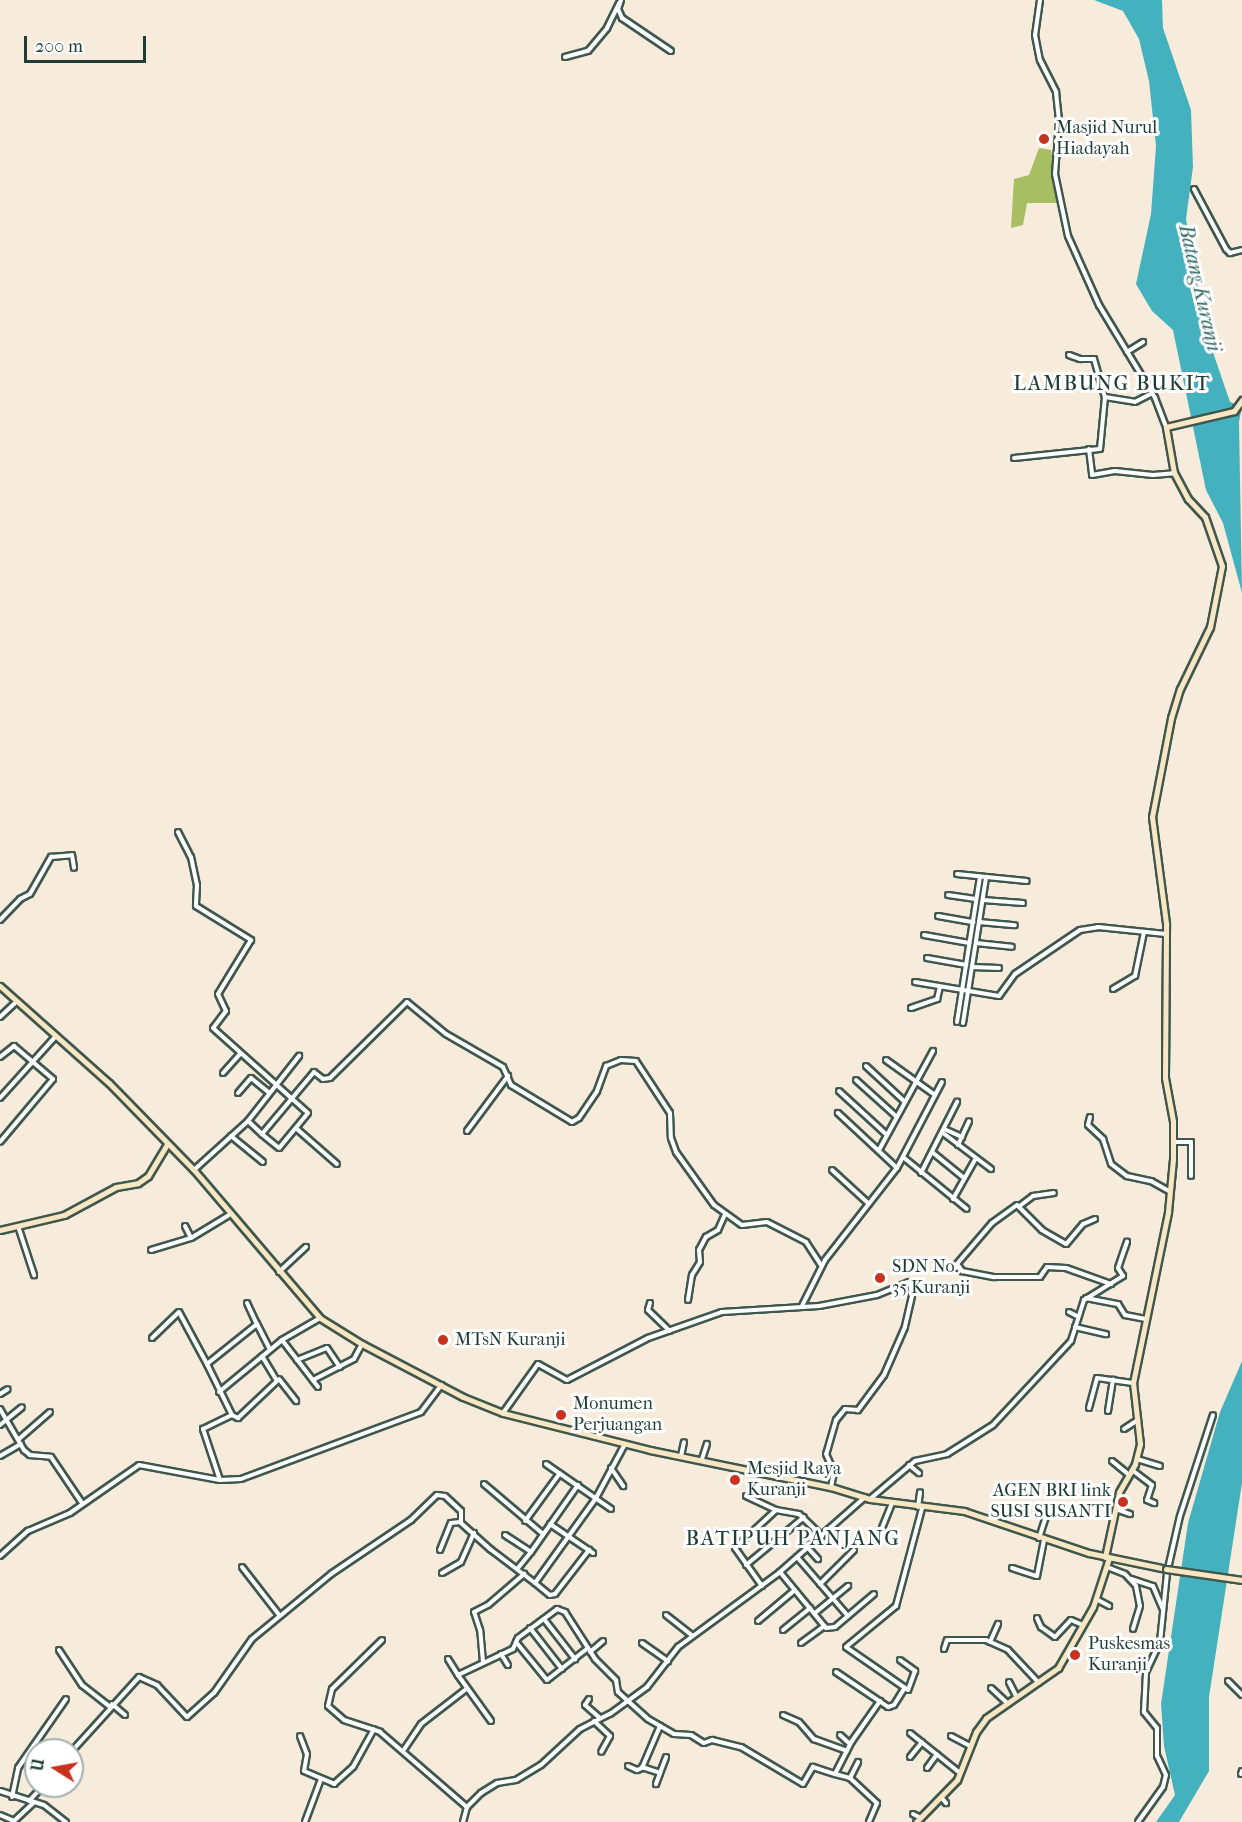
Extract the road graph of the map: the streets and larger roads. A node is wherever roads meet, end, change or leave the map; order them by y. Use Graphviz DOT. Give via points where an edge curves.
graph roads {
  1 [pos="1040,0"];
  2 [pos="620,2"];
  3 [pos="671,51"];
  4 [pos="565,57"];
  5 [pos="1194,189"];
  6 [pos="1242,250"];
  7 [pos="1143,342"];
  8 [pos="1127,352"];
  9 [pos="1070,355"];
  10 [pos="1151,394"];
  11 [pos="1105,397"];
  12 [pos="1242,400"];
  13 [pos="1166,427"];
  14 [pos="1089,449"];
  15 [pos="1014,458"];
  16 [pos="1174,473"];
  17 [pos="178,832"];
  18 [pos="74,868"];
  19 [pos="957,874"];
  20 [pos="980,877"];
  21 [pos="987,878"];
  22 [pos="1027,881"];
  23 [pos="948,895"];
  24 [pos="976,899"];
  25 [pos="983,900"];
  26 [pos="1023,903"];
  27 [pos="938,916"];
  28 [pos="0,920"];
  29 [pos="973,922"];
  30 [pos="979,922"];
  31 [pos="1015,925"];
  32 [pos="1144,932"];
  33 [pos="1166,934"];
  34 [pos="924,935"];
  35 [pos="969,943"];
  36 [pos="976,944"];
  37 [pos="1012,947"];
  38 [pos="927,958"];
  39 [pos="966,965"];
  40 [pos="972,967"];
  41 [pos="999,968"];
  42 [pos="915,982"];
  43 [pos="0,986"];
  44 [pos="940,987"];
  45 [pos="1113,989"];
  46 [pos="962,991"];
  47 [pos="968,992"];
  48 [pos="16,1002"];
  49 [pos="911,1008"];
  50 [pos="0,1017"];
  51 [pos="957,1022"];
  52 [pos="963,1023"];
  53 [pos="56,1036"];
  54 [pos="933,1051"];
  55 [pos="240,1054"];
  56 [pos="299,1056"];
  57 [pos="0,1057"];
  58 [pos="886,1060"];
  59 [pos="34,1062"];
  60 [pos="866,1066"];
  61 [pos="257,1069"];
  62 [pos="223,1073"];
  63 [pos="508,1076"];
  64 [pos="251,1078"];
  65 [pos="856,1080"];
  66 [pos="942,1083"];
  67 [pos="275,1084"];
  68 [pos="916,1084"];
  69 [pos="839,1091"];
  70 [pos="268,1092"];
  71 [pos="238,1093"];
  72 [pos="935,1095"];
  73 [pos="0,1098"];
  74 [pos="292,1099"];
  75 [pos="905,1102"];
  76 [pos="957,1102"];
  77 [pos="838,1113"];
  78 [pos="897,1117"];
  79 [pos="1090,1117"];
  80 [pos="248,1121"];
  81 [pos="969,1121"];
  82 [pos="297,1129"];
  83 [pos="467,1131"];
  84 [pos="943,1131"];
  85 [pos="262,1134"];
  86 [pos="887,1135"];
  87 [pos="231,1136"];
  88 [pos="962,1137"];
  89 [pos="1176,1141"];
  90 [pos="0,1142"];
  91 [pos="167,1144"];
  92 [pos="958,1145"];
  93 [pos="879,1150"];
  94 [pos="932,1152"];
  95 [pos="903,1157"];
  96 [pos="976,1158"];
  97 [pos="263,1162"];
  98 [pos="337,1164"];
  99 [pos="897,1168"];
  100 [pos="991,1169"];
  101 [pos="194,1170"];
  102 [pos="832,1170"];
  103 [pos="921,1173"];
  104 [pos="1191,1176"];
  105 [pos="964,1178"];
  106 [pos="1170,1192"];
  107 [pos="1054,1194"];
  108 [pos="953,1199"];
  109 [pos="869,1204"];
  110 [pos="1021,1205"];
  111 [pos="967,1209"];
  112 [pos="725,1214"];
  113 [pos="229,1215"];
  114 [pos="1095,1219"];
  115 [pos="18,1226"];
  116 [pos="185,1226"];
  117 [pos="0,1230"];
  118 [pos="192,1239"];
  119 [pos="1127,1242"];
  120 [pos="306,1247"];
  121 [pos="151,1250"];
  122 [pos="821,1265"];
  123 [pos="279,1272"];
  124 [pos="34,1275"];
  125 [pos="1112,1284"];
  126 [pos="1086,1298"];
  127 [pos="688,1300"];
  128 [pos="650,1303"];
  129 [pos="247,1304"];
  130 [pos="802,1306"];
  131 [pos="1069,1312"];
  132 [pos="1077,1316"];
  133 [pos="320,1318"];
  134 [pos="1146,1319"];
  135 [pos="257,1324"];
  136 [pos="1075,1327"];
  137 [pos="670,1331"];
  138 [pos="1106,1334"];
  139 [pos="152,1338"];
  140 [pos="282,1340"];
  141 [pos="362,1344"];
  142 [pos="270,1350"];
  143 [pos="262,1356"];
  144 [pos="297,1360"];
  145 [pos="207,1364"];
  146 [pos="340,1367"];
  147 [pos="279,1379"];
  148 [pos="1113,1379"];
  149 [pos="313,1380"];
  150 [pos="1133,1383"];
  151 [pos="441,1384"];
  152 [pos="318,1387"];
  153 [pos="8,1389"];
  154 [pos="219,1392"];
  155 [pos="0,1394"];
  156 [pos="297,1401"];
  157 [pos="22,1407"];
  158 [pos="1089,1408"];
  159 [pos="0,1409"];
  160 [pos="1108,1411"];
  161 [pos="50,1412"];
  162 [pos="503,1413"];
  163 [pos="232,1415"];
  164 [pos="1213,1415"];
  165 [pos="7,1420"];
  166 [pos="1138,1420"];
  167 [pos="0,1425"];
  168 [pos="1124,1429"];
  169 [pos="20,1441"];
  170 [pos="684,1442"];
  171 [pos="625,1443"];
  172 [pos="708,1444"];
  173 [pos="0,1456"];
  174 [pos="681,1456"];
  175 [pos="702,1459"];
  176 [pos="1137,1459"];
  177 [pos="1112,1461"];
  178 [pos="546,1464"];
  179 [pos="909,1465"];
  180 [pos="1160,1466"];
  181 [pos="611,1468"];
  182 [pos="1131,1472"];
  183 [pos="560,1473"];
  184 [pos="919,1473"];
  185 [pos="219,1480"];
  186 [pos="484,1484"];
  187 [pos="578,1485"];
  188 [pos="623,1486"];
  189 [pos="831,1487"];
  190 [pos="920,1492"];
  191 [pos="746,1496"];
  192 [pos="596,1498"];
  193 [pos="867,1498"];
  194 [pos="82,1503"];
  195 [pos="892,1503"];
  196 [pos="1154,1503"];
  197 [pos="920,1508"];
  198 [pos="611,1509"];
  199 [pos="1116,1509"];
  200 [pos="776,1510"];
  201 [pos="1048,1510"];
  202 [pos="1130,1514"];
  203 [pos="804,1517"];
  204 [pos="525,1521"];
  205 [pos="461,1522"];
  206 [pos="550,1524"];
  207 [pos="882,1528"];
  208 [pos="474,1533"];
  209 [pos="543,1534"];
  210 [pos="505,1535"];
  211 [pos="570,1536"];
  212 [pos="822,1536"];
  213 [pos="1041,1539"];
  214 [pos="808,1548"];
  215 [pos="440,1550"];
  216 [pos="854,1550"];
  217 [pos="531,1552"];
  218 [pos="0,1557"];
  219 [pos="797,1557"];
  220 [pos="1107,1557"];
  221 [pos="819,1559"];
  222 [pos="746,1565"];
  223 [pos="242,1567"];
  224 [pos="1107,1567"];
  225 [pos="518,1568"];
  226 [pos="1012,1568"];
  227 [pos="780,1572"];
  228 [pos="442,1573"];
  229 [pos="524,1574"];
  230 [pos="1130,1579"];
  231 [pos="1242,1580"];
  232 [pos="535,1583"];
  233 [pos="820,1584"];
  234 [pos="762,1586"];
  235 [pos="848,1586"];
  236 [pos="795,1590"];
  237 [pos="874,1594"];
  238 [pos="833,1598"];
  239 [pos="1096,1599"];
  240 [pos="1109,1606"];
  241 [pos="810,1608"];
  242 [pos="1164,1611"];
  243 [pos="814,1613"];
  244 [pos="666,1615"];
  245 [pos="280,1616"];
  246 [pos="848,1616"];
  247 [pos="1037,1618"];
  248 [pos="544,1619"];
  249 [pos="758,1621"];
  250 [pos="998,1624"];
  251 [pos="1084,1625"];
  252 [pos="824,1626"];
  253 [pos="530,1628"];
  254 [pos="1133,1629"];
  255 [pos="783,1630"];
  256 [pos="692,1635"];
  257 [pos="382,1640"];
  258 [pos="603,1641"];
  259 [pos="516,1642"];
  260 [pos="990,1642"];
  261 [pos="642,1643"];
  262 [pos="801,1643"];
  263 [pos="944,1649"];
  264 [pos="59,1650"];
  265 [pos="589,1650"];
  266 [pos="501,1654"];
  267 [pos="448,1659"];
  268 [pos="575,1659"];
  269 [pos="900,1660"];
  270 [pos="668,1661"];
  271 [pos="483,1662"];
  272 [pos="508,1665"];
  273 [pos="562,1669"];
  274 [pos="836,1672"];
  275 [pos="458,1675"];
  276 [pos="1228,1681"];
  277 [pos="1009,1682"];
  278 [pos="1039,1684"];
  279 [pos="991,1688"];
  280 [pos="904,1689"];
  281 [pos="465,1690"];
  282 [pos="1242,1695"];
  283 [pos="1016,1696"];
  284 [pos="66,1699"];
  285 [pos="589,1699"];
  286 [pos="627,1701"];
  287 [pos="880,1701"];
  288 [pos="1006,1702"];
  289 [pos="111,1705"];
  290 [pos="125,1715"];
  291 [pos="783,1715"];
  292 [pos="600,1718"];
  293 [pos="491,1721"];
  294 [pos="594,1721"];
  295 [pos="660,1726"];
  296 [pos="374,1729"];
  297 [pos="910,1733"];
  298 [pos="300,1736"];
  299 [pos="840,1736"];
  300 [pos="951,1736"];
  301 [pos="83,1738"];
  302 [pos="922,1742"];
  303 [pos="850,1744"];
  304 [pos="969,1746"];
  305 [pos="403,1751"];
  306 [pos="847,1751"];
  307 [pos="601,1752"];
  308 [pos="938,1754"];
  309 [pos="666,1757"];
  310 [pos="910,1757"];
  311 [pos="858,1762"];
  312 [pos="628,1766"];
  313 [pos="642,1767"];
  314 [pos="927,1768"];
  315 [pos="660,1773"];
  316 [pos="960,1773"];
  317 [pos="835,1774"];
  318 [pos="850,1778"];
  319 [pos="321,1779"];
  320 [pos="656,1784"];
  321 [pos="0,1791"];
  322 [pos="12,1797"];
  323 [pos="941,1797"];
  324 [pos="34,1798"];
  325 [pos="31,1802"];
  326 [pos="946,1803"];
  327 [pos="467,1807"];
  328 [pos="913,1814"];
  329 [pos="0,1815"];
  330 [pos="917,1820"];
  331 [pos="13,1822"];
  332 [pos="66,1822"];
  333 [pos="305,1822"];
  334 [pos="463,1822"];
  335 [pos="869,1822"];
  336 [pos="1138,1822"];
  1 -- 8 [label="street" via="1035,35 1040,60 1056,92 1059,122 1054,174 1068,236 1086,281"];
  2 -- 3 [label="street" via="622,18"];
  2 -- 4 [label="street" via="607,28 588,51"];
  5 -- 6 [label="street" via="1226,249 1230,253"];
  7 -- 8 [label="street"];
  8 -- 10 [label="street"];
  9 -- 11 [label="street" via="1093,358"];
  10 -- 11 [label="street" via="1135,402"];
  10 -- 13 [label="street"];
  11 -- 14 [label="street" via="1102,445 1100,449"];
  12 -- 13 [label="street" via="1234,411"];
  13 -- 16 [label="street"];
  14 -- 15 [label="street"];
  14 -- 16 [label="street" via="1092,475 1115,471"];
  16 -- 33 [label="street" via="1188,499 1205,518 1222,566 1210,627 1177,697 1158,775 1151,825"];
  17 -- 55 [label="street" via="191,857 197,885 196,906 251,940 218,994 226,1011 213,1028"];
  18 -- 28 [label="street" via="72,855 51,857 30,894 20,898"];
  19 -- 20 [label="street"];
  20 -- 21 [label="street"];
  20 -- 24 [label="street"];
  21 -- 22 [label="street"];
  21 -- 25 [label="street"];
  23 -- 24 [label="street"];
  24 -- 29 [label="street"];
  25 -- 26 [label="street"];
  25 -- 30 [label="street"];
  27 -- 29 [label="street"];
  29 -- 35 [label="street"];
  30 -- 31 [label="street"];
  30 -- 36 [label="street"];
  32 -- 33 [label="street"];
  32 -- 45 [label="street" via="1135,976"];
  32 -- 47 [label="street" via="1098,927 1080,930 1015,975 999,996"];
  33 -- 89 [label="street" via="1165,1078"];
  34 -- 35 [label="street"];
  35 -- 39 [label="street"];
  36 -- 37 [label="street"];
  36 -- 40 [label="street"];
  38 -- 39 [label="street"];
  39 -- 46 [label="street"];
  40 -- 41 [label="street"];
  40 -- 47 [label="street"];
  42 -- 44 [label="street"];
  43 -- 48 [label="street"];
  44 -- 46 [label="street"];
  44 -- 49 [label="street" via="937,999"];
  46 -- 47 [label="street"];
  46 -- 51 [label="street"];
  47 -- 52 [label="street"];
  48 -- 50 [label="street"];
  48 -- 53 [label="street"];
  53 -- 59 [label="street"];
  53 -- 91 [label="street" via="109,1083"];
  54 -- 68 [label="street"];
  55 -- 61 [label="street"];
  55 -- 62 [label="street"];
  56 -- 67 [label="street"];
  57 -- 59 [label="street" via="14,1046"];
  58 -- 68 [label="street"];
  59 -- 73 [label="street"];
  59 -- 90 [label="street" via="53,1079"];
  60 -- 75 [label="street"];
  61 -- 64 [label="street"];
  61 -- 67 [label="street"];
  63 -- 74 [label="street" via="503,1067 446,1034 406,1002 338,1071 326,1079 314,1072"];
  63 -- 83 [label="street"];
  63 -- 112 [label="street" via="511,1085 572,1122 597,1091 606,1066 621,1060 636,1061 670,1113 676,1152 699,1186"];
  64 -- 70 [label="street"];
  64 -- 71 [label="street"];
  65 -- 78 [label="street"];
  66 -- 72 [label="street"];
  67 -- 70 [label="street"];
  67 -- 74 [label="street"];
  68 -- 72 [label="street"];
  68 -- 75 [label="street"];
  69 -- 86 [label="street"];
  70 -- 80 [label="street"];
  72 -- 95 [label="street"];
  74 -- 82 [label="street" via="308,1113"];
  74 -- 85 [label="street"];
  75 -- 78 [label="street"];
  76 -- 84 [label="street"];
  77 -- 93 [label="street"];
  78 -- 86 [label="street"];
  79 -- 106 [label="street" via="1087,1124 1103,1139 1111,1164 1127,1176 1151,1181"];
  80 -- 85 [label="street"];
  80 -- 87 [label="street"];
  81 -- 88 [label="street"];
  82 -- 85 [label="street" via="279,1148"];
  82 -- 98 [label="street"];
  84 -- 88 [label="street"];
  84 -- 92 [label="street"];
  84 -- 94 [label="street"];
  86 -- 93 [label="street"];
  87 -- 97 [label="street"];
  87 -- 101 [label="street"];
  88 -- 92 [label="street"];
  89 -- 104 [label="street" via="1188,1140 1192,1145"];
  89 -- 106 [label="street"];
  91 -- 101 [label="street"];
  91 -- 115 [label="street" via="143,1181 116,1187 64,1215"];
  92 -- 96 [label="street"];
  93 -- 99 [label="street"];
  94 -- 103 [label="street"];
  94 -- 105 [label="street"];
  95 -- 99 [label="street"];
  95 -- 103 [label="street"];
  96 -- 100 [label="street"];
  96 -- 105 [label="street"];
  99 -- 109 [label="street"];
  101 -- 113 [label="street"];
  102 -- 109 [label="street"];
  103 -- 108 [label="street"];
  105 -- 108 [label="street"];
  106 -- 134 [label="street"];
  107 -- 110 [label="street" via="1033,1196"];
  108 -- 111 [label="street"];
  109 -- 122 [label="street"];
  110 -- 114 [label="street" via="1042,1230 1066,1244 1083,1224"];
  110 -- 125 [label="street" via="993,1223 958,1262 962,1272 1040,1277 1047,1267 1066,1268"];
  112 -- 122 [label="street" via="742,1225 768,1222 780,1228 806,1242"];
  112 -- 127 [label="street" via="718,1230 706,1237 699,1250 700,1262 692,1275"];
  113 -- 118 [label="street"];
  113 -- 123 [label="street"];
  115 -- 117 [label="street"];
  115 -- 124 [label="street"];
  116 -- 118 [label="street"];
  118 -- 121 [label="street"];
  119 -- 125 [label="street" via="1118,1268 1123,1274"];
  120 -- 123 [label="street"];
  122 -- 130 [label="street"];
  123 -- 133 [label="street"];
  125 -- 126 [label="street"];
  126 -- 132 [label="street"];
  126 -- 134 [label="street" via="1118,1304 1125,1315"];
  128 -- 137 [label="street" via="648,1310"];
  129 -- 135 [label="street"];
  130 -- 137 [label="street" via="770,1312 730,1310"];
  130 -- 189 [label="street" via="877,1295 910,1282 912,1285 905,1328 884,1375 858,1410 845,1409 836,1420 826,1454 834,1472"];
  131 -- 132 [label="street"];
  132 -- 136 [label="street"];
  133 -- 140 [label="street"];
  133 -- 141 [label="street"];
  134 -- 150 [label="street"];
  135 -- 142 [label="street"];
  135 -- 145 [label="street"];
  136 -- 138 [label="street"];
  136 -- 179 [label="street" via="1071,1341 993,1425 947,1454"];
  137 -- 162 [label="street" via="648,1338 572,1378 560,1378 538,1364"];
  139 -- 145 [label="street" via="179,1312"];
  140 -- 142 [label="street"];
  140 -- 144 [label="street"];
  141 -- 146 [label="street" via="359,1355"];
  141 -- 151 [label="street"];
  142 -- 143 [label="street"];
  143 -- 147 [label="street"];
  143 -- 154 [label="street"];
  144 -- 146 [label="street" via="324,1347"];
  144 -- 149 [label="street"];
  145 -- 154 [label="street"];
  146 -- 149 [label="street"];
  147 -- 156 [label="street"];
  147 -- 163 [label="street" via="238,1418"];
  148 -- 150 [label="street"];
  148 -- 158 [label="street" via="1097,1378"];
  148 -- 160 [label="street"];
  149 -- 152 [label="street"];
  150 -- 166 [label="street"];
  151 -- 162 [label="street"];
  151 -- 185 [label="street" via="421,1412 241,1479"];
  153 -- 155 [label="street"];
  154 -- 163 [label="street"];
  157 -- 165 [label="street"];
  159 -- 165 [label="street"];
  161 -- 169 [label="street"];
  162 -- 171 [label="street"];
  163 -- 185 [label="street" via="203,1429"];
  164 -- 242 [label="street" via="1173,1542"];
  165 -- 167 [label="street"];
  165 -- 169 [label="street"];
  166 -- 168 [label="street"];
  166 -- 176 [label="street"];
  169 -- 173 [label="street"];
  169 -- 194 [label="street" via="30,1455 51,1457"];
  170 -- 174 [label="street"];
  171 -- 174 [label="street"];
  171 -- 181 [label="street"];
  172 -- 175 [label="street"];
  174 -- 175 [label="street"];
  175 -- 189 [label="street"];
  176 -- 180 [label="street"];
  176 -- 182 [label="street"];
  177 -- 182 [label="street"];
  178 -- 183 [label="street"];
  179 -- 184 [label="street"];
  179 -- 193 [label="street"];
  181 -- 188 [label="street"];
  181 -- 192 [label="street"];
  182 -- 196 [label="street" via="1152,1485 1147,1501"];
  182 -- 199 [label="street"];
  183 -- 187 [label="street"];
  183 -- 204 [label="street"];
  185 -- 194 [label="street" via="139,1465"];
  186 -- 204 [label="street"];
  187 -- 192 [label="street"];
  187 -- 206 [label="street"];
  189 -- 193 [label="street"];
  190 -- 197 [label="street"];
  191 -- 200 [label="street"];
  192 -- 198 [label="street"];
  192 -- 211 [label="street"];
  193 -- 195 [label="street"];
  193 -- 212 [label="street"];
  194 -- 218 [label="street" via="59,1520 28,1531"];
  195 -- 197 [label="street"];
  195 -- 207 [label="street"];
  197 -- 213 [label="street" via="964,1511"];
  197 -- 280 [label="street" via="896,1606 846,1647"];
  199 -- 202 [label="street"];
  199 -- 220 [label="street"];
  200 -- 203 [label="street"];
  200 -- 222 [label="street" via="735,1548"];
  201 -- 213 [label="street"];
  203 -- 212 [label="street"];
  203 -- 222 [label="street"];
  204 -- 209 [label="street"];
  205 -- 208 [label="street"];
  205 -- 215 [label="street" via="451,1523"];
  205 -- 245 [label="street" via="461,1511 445,1496 437,1495 411,1520 331,1574"];
  206 -- 209 [label="street"];
  206 -- 211 [label="street"];
  208 -- 225 [label="street"];
  208 -- 228 [label="street" via="461,1562"];
  209 -- 217 [label="street"];
  210 -- 217 [label="street"];
  211 -- 232 [label="street"];
  211 -- 232 [label="street" via="591,1551 555,1594 550,1595"];
  212 -- 214 [label="street"];
  213 -- 220 [label="street"];
  213 -- 226 [label="street" via="1037,1576"];
  214 -- 219 [label="street"];
  214 -- 221 [label="street"];
  216 -- 233 [label="street"];
  217 -- 225 [label="street"];
  219 -- 227 [label="street"];
  219 -- 233 [label="street"];
  220 -- 224 [label="street"];
  220 -- 231 [label="street, bridge"];
  222 -- 234 [label="street"];
  223 -- 245 [label="street"];
  224 -- 230 [label="street"];
  224 -- 239 [label="street"];
  225 -- 229 [label="street"];
  227 -- 234 [label="street"];
  227 -- 236 [label="street"];
  229 -- 232 [label="street"];
  229 -- 271 [label="street" via="474,1612"];
  230 -- 242 [label="street" via="1153,1586"];
  230 -- 254 [label="street" via="1140,1606"];
  233 -- 238 [label="street"];
  234 -- 256 [label="street"];
  235 -- 238 [label="street"];
  236 -- 241 [label="street"];
  236 -- 249 [label="street"];
  237 -- 246 [label="street"];
  238 -- 243 [label="street"];
  238 -- 246 [label="street"];
  239 -- 240 [label="street"];
  239 -- 251 [label="street"];
  241 -- 243 [label="street"];
  241 -- 255 [label="street"];
  242 -- 336 [label="street" via="1160,1642 1146,1672 1144,1712 1157,1728 1157,1756 1166,1775 1163,1786"];
  243 -- 252 [label="street"];
  244 -- 256 [label="street"];
  245 -- 289 [label="street" via="250,1641 214,1693 188,1717 143,1677"];
  246 -- 252 [label="street" via="832,1628"];
  247 -- 251 [label="street" via="1041,1627 1055,1637 1071,1620"];
  248 -- 253 [label="street"];
  248 -- 265 [label="street" via="557,1609 564,1610"];
  248 -- 268 [label="street"];
  250 -- 260 [label="street"];
  251 -- 278 [label="street" via="1058,1668"];
  252 -- 262 [label="street"];
  253 -- 259 [label="street"];
  253 -- 273 [label="street"];
  256 -- 270 [label="street"];
  257 -- 296 [label="street" via="332,1689 327,1701 338,1717"];
  258 -- 265 [label="street"];
  259 -- 266 [label="street" via="513,1649"];
  259 -- 273 [label="street" via="546,1680"];
  260 -- 263 [label="street" via="947,1640"];
  260 -- 278 [label="street" via="1008,1650"];
  261 -- 270 [label="street"];
  264 -- 289 [label="street" via="82,1685"];
  265 -- 268 [label="street"];
  265 -- 286 [label="street" via="616,1680 617,1690"];
  266 -- 271 [label="street"];
  266 -- 272 [label="street"];
  267 -- 275 [label="street"];
  268 -- 273 [label="street"];
  269 -- 280 [label="street" via="915,1671 911,1689"];
  270 -- 286 [label="street" via="653,1682"];
  271 -- 275 [label="street"];
  274 -- 287 [label="street"];
  275 -- 281 [label="street"];
  276 -- 282 [label="street"];
  277 -- 283 [label="street"];
  278 -- 283 [label="street"];
  279 -- 288 [label="street"];
  280 -- 287 [label="street" via="893,1707"];
  281 -- 293 [label="street"];
  281 -- 305 [label="street" via="421,1724"];
  283 -- 288 [label="street"];
  284 -- 322 [label="street" via="18,1768"];
  285 -- 292 [label="street" via="585,1704"];
  286 -- 292 [label="street"];
  286 -- 295 [label="street"];
  287 -- 303 [label="street"];
  288 -- 304 [label="street" via="981,1725"];
  289 -- 290 [label="street"];
  289 -- 301 [label="street"];
  291 -- 306 [label="street" via="799,1722 814,1740"];
  292 -- 294 [label="street"];
  294 -- 307 [label="street" via="610,1736"];
  294 -- 327 [label="street" via="541,1765 511,1782 493,1785"];
  295 -- 313 [label="street"];
  295 -- 317 [label="street" via="704,1743 712,1740 741,1746 803,1784 813,1767"];
  296 -- 305 [label="street"];
  296 -- 319 [label="street" via="351,1770 334,1784"];
  297 -- 302 [label="street"];
  298 -- 319 [label="street" via="307,1755 304,1771"];
  299 -- 303 [label="street"];
  300 -- 304 [label="street"];
  302 -- 308 [label="street"];
  302 -- 310 [label="street"];
  303 -- 306 [label="street"];
  304 -- 316 [label="street"];
  305 -- 327 [label="street"];
  306 -- 317 [label="street"];
  308 -- 314 [label="street"];
  308 -- 316 [label="street"];
  309 -- 315 [label="street"];
  311 -- 318 [label="street"];
  312 -- 313 [label="street" via="637,1770"];
  313 -- 315 [label="street"];
  315 -- 320 [label="street"];
  316 -- 323 [label="street"];
  317 -- 318 [label="street"];
  318 -- 335 [label="street" via="877,1803"];
  319 -- 333 [label="street"];
  321 -- 322 [label="street"];
  322 -- 325 [label="street"];
  323 -- 326 [label="street"];
  323 -- 330 [label="street"];
  324 -- 325 [label="street"];
  325 -- 331 [label="street"];
  325 -- 332 [label="street" via="50,1808"];
  327 -- 334 [label="street"];
  328 -- 330 [label="street"];
  329 -- 331 [label="street"];
}
